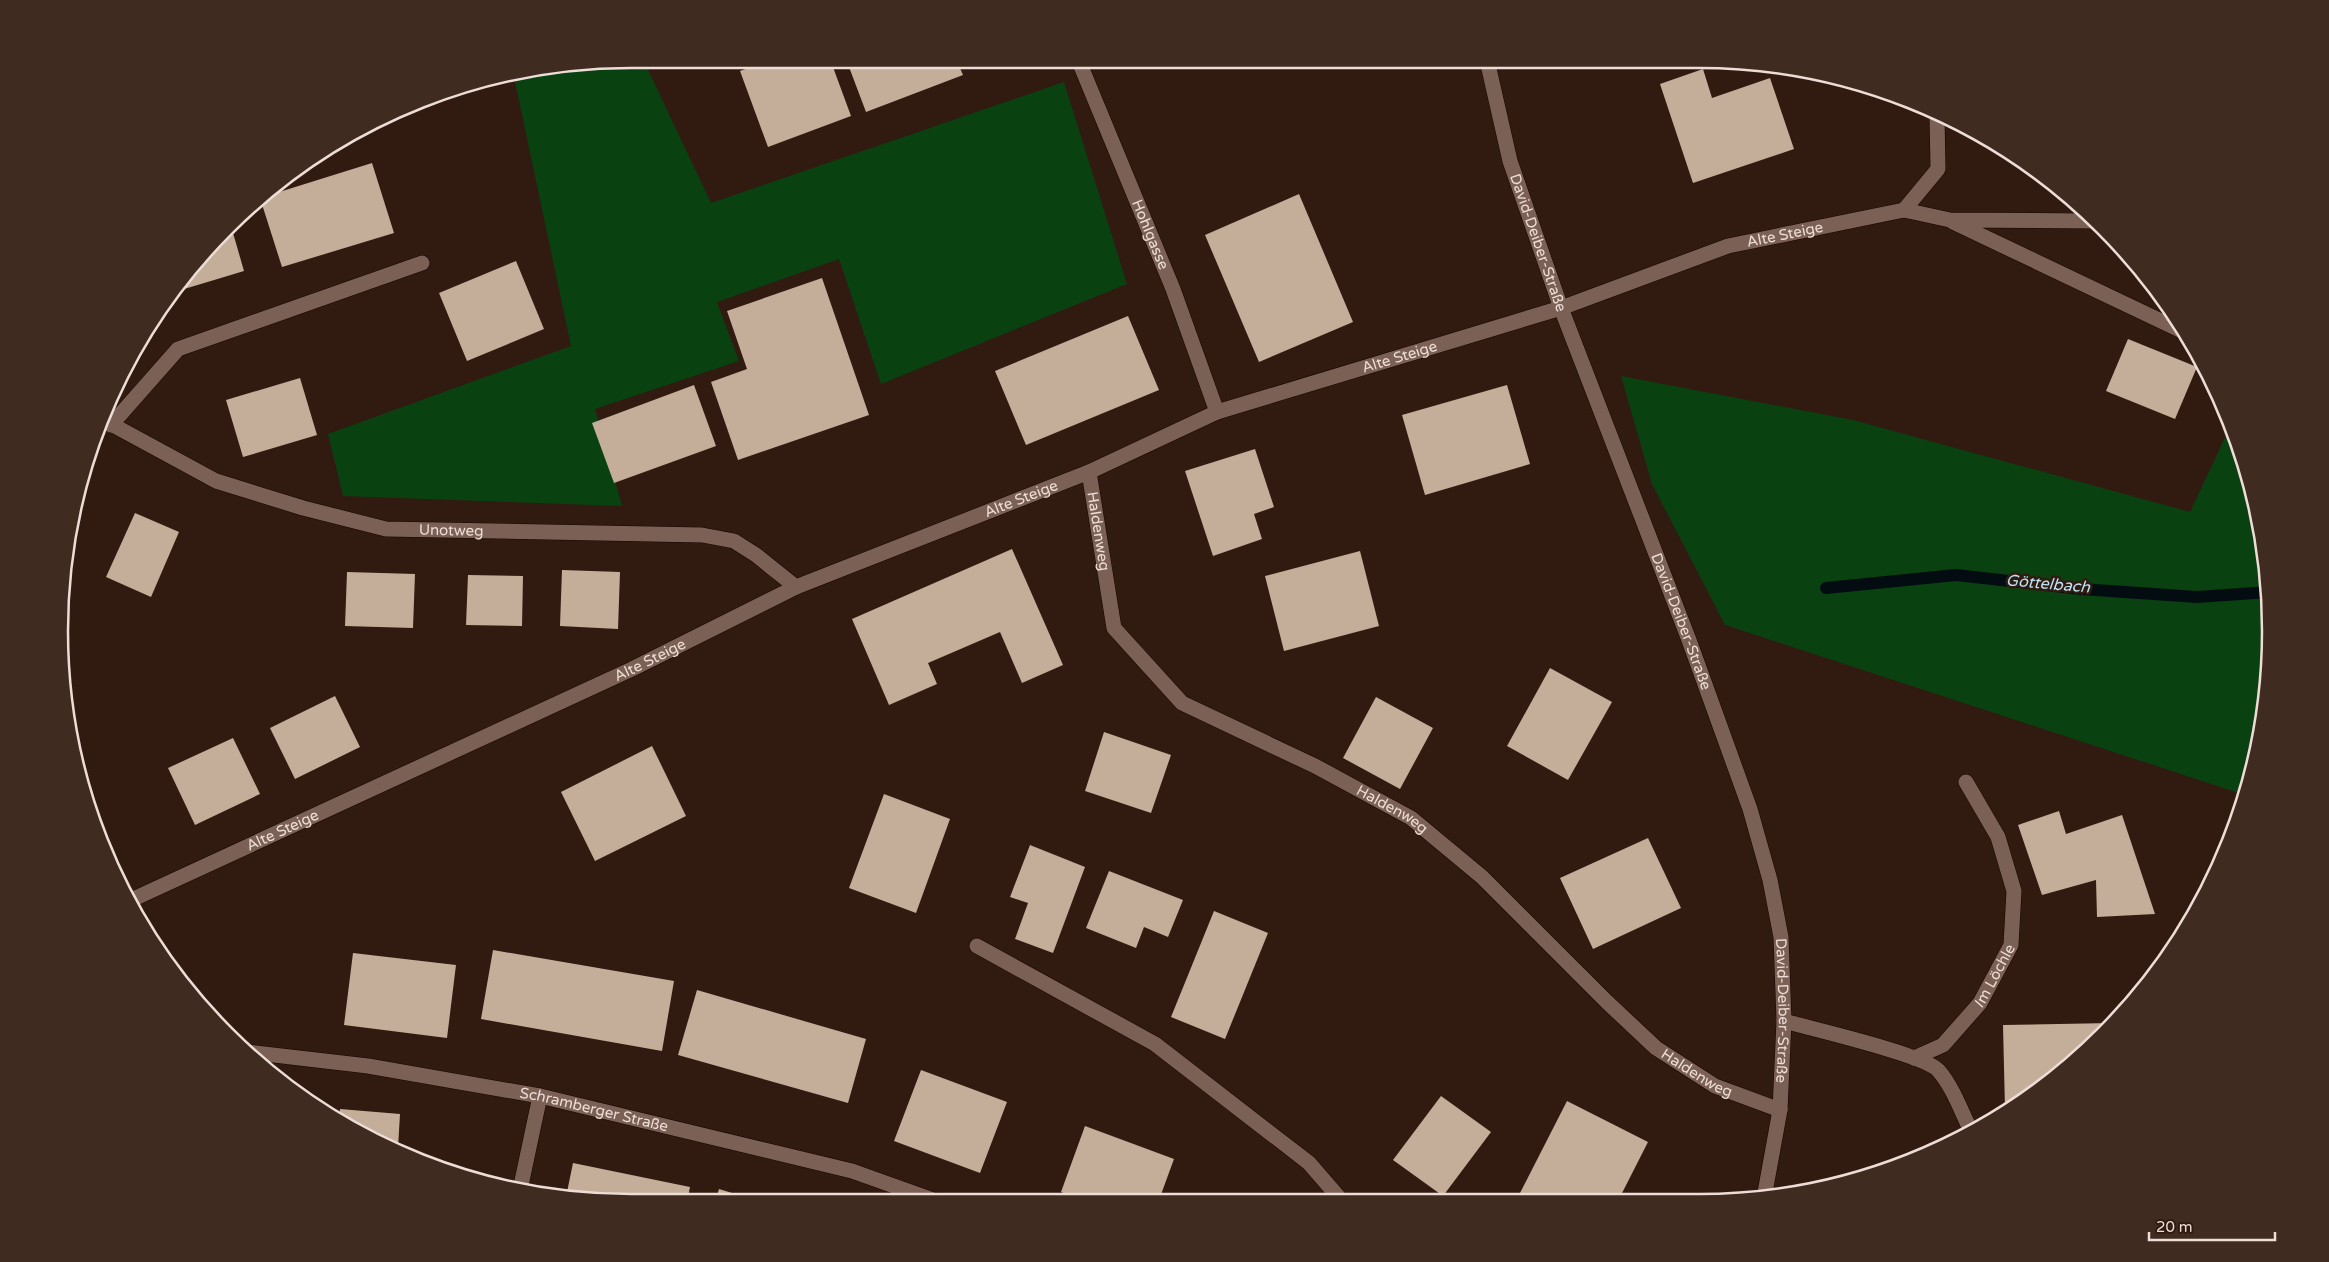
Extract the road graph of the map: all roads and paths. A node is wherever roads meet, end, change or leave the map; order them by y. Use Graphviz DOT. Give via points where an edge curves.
graph roads {
  1 [pos="1082,68"];
  2 [pos="1489,68"];
  3 [pos="1937,121"];
  4 [pos="1904,210"];
  5 [pos="1950,220"];
  6 [pos="2084,221"];
  7 [pos="422,262"];
  8 [pos="1561,308"];
  9 [pos="2172,326"];
  10 [pos="1217,412"];
  11 [pos="109,418"];
  12 [pos="107,422"];
  13 [pos="1089,472"];
  14 [pos="796,587"];
  15 [pos="1966,782"];
  16 [pos="135,898"];
  17 [pos="977,946"];
  18 [pos="1784,1021"];
  19 [pos="257,1053"];
  20 [pos="1914,1058"];
  21 [pos="540,1096"];
  22 [pos="1780,1110"];
  23 [pos="1968,1125"];
  24 [pos="521,1184"];
  25 [pos="1765,1191"];
  26 [pos="916,1194"];
  27 [pos="1336,1194"];
  1 -- 10 [label="street, Hohlgasse" via="1173,289"];
  2 -- 8 [label="street, David-Deiber-Straße" via="1510,161"];
  3 -- 4 [label="street" via="1938,169"];
  4 -- 5 [label="street, Alte Steige"];
  4 -- 8 [label="street, Alte Steige" via="1728,246"];
  5 -- 6 [label="street, Alte Steige"];
  5 -- 9 [label="street, Alte Steige"];
  7 -- 11 [label="street, Unotweg" via="178,349"];
  8 -- 10 [label="street, Alte Steige"];
  8 -- 18 [label="street, David-Deiber-Straße" via="1750,808 1770,880 1781,937"];
  10 -- 13 [label="street, Alte Steige"];
  12 -- 14 [label="street, Unotweg" via="216,481 386,529 702,535 734,541"];
  13 -- 14 [label="street, Alte Steige"];
  13 -- 22 [label="street, Haldenweg" via="1114,628 1182,703 1315,766 1410,818 1482,877 1656,1048 1715,1086"];
  14 -- 16 [label="street, Alte Steige" via="632,669"];
  15 -- 20 [label="street, Im Löchle" via="1998,837 2014,890 2011,946 1980,1003 1943,1045"];
  17 -- 27 [label="street" via="1155,1044 1309,1163"];
  18 -- 20 [label="street"];
  18 -- 22 [label="street, David-Deiber-Straße"];
  19 -- 21 [label="street, Schramberger Straße" via="368,1066"];
  20 -- 23 [label="street" via="1937,1069"];
  21 -- 24 [label="street"];
  21 -- 26 [label="street, Schramberger Straße" via="852,1171"];
  22 -- 25 [label="street, David-Deiber-Straße"];
}
